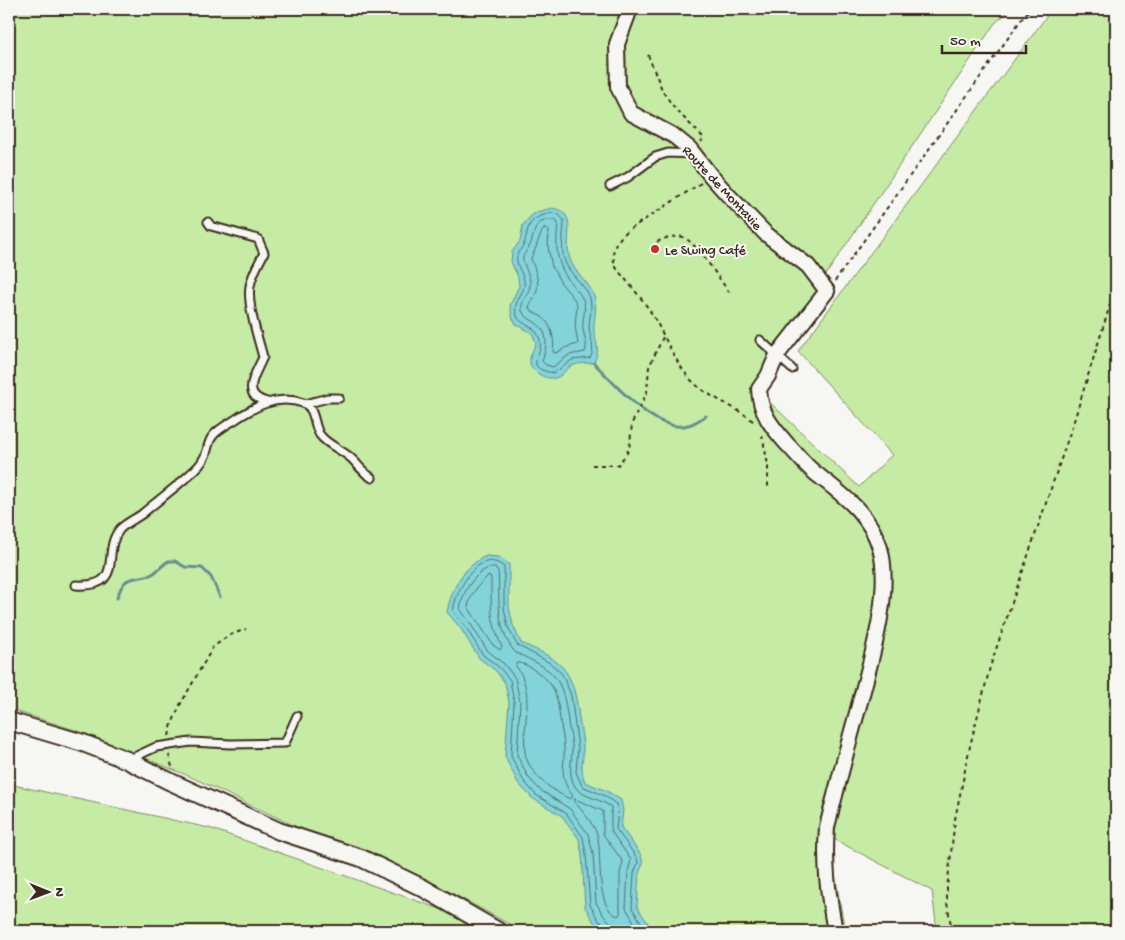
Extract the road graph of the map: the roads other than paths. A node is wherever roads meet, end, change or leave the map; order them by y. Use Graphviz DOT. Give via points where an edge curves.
graph roads {
  1 [pos="630,9"];
  2 [pos="694,154"];
  3 [pos="610,186"];
  4 [pos="208,222"];
  5 [pos="760,340"];
  6 [pos="777,355"];
  7 [pos="792,369"];
  8 [pos="339,398"];
  9 [pos="268,402"];
  10 [pos="305,404"];
  11 [pos="372,478"];
  12 [pos="76,585"];
  13 [pos="297,716"];
  14 [pos="9,720"];
  15 [pos="127,760"];
  16 [pos="498,931"];
  17 [pos="835,931"];
  1 -- 2 [label="street, Route de Montavie" via="617,44 618,87 631,113 674,136"];
  2 -- 3 [label="lane" via="668,153 655,157"];
  2 -- 6 [label="street, Route de Montavie" via="766,234 808,266 827,290"];
  4 -- 9 [label="lane" via="258,239 264,253 250,287 252,312 263,357 251,385 258,400"];
  5 -- 6 [label="lane"];
  6 -- 7 [label="lane"];
  6 -- 17 [label="street" via="759,389 765,416 812,470 849,500 865,519 880,548 882,564 880,613 872,656 827,826 825,854"];
  8 -- 10 [label="lane"];
  9 -- 10 [label="lane" via="292,400"];
  9 -- 12 [label="lane" via="212,436 204,458 189,475 121,528 113,546 111,567 101,582 90,586"];
  10 -- 11 [label="lane" via="312,410 318,433 323,439"];
  13 -- 15 [label="lane" via="284,743 191,742 156,747"];
  14 -- 15 [label="street"];
  15 -- 16 [label="street" via="280,831 361,858 424,888"];
}
